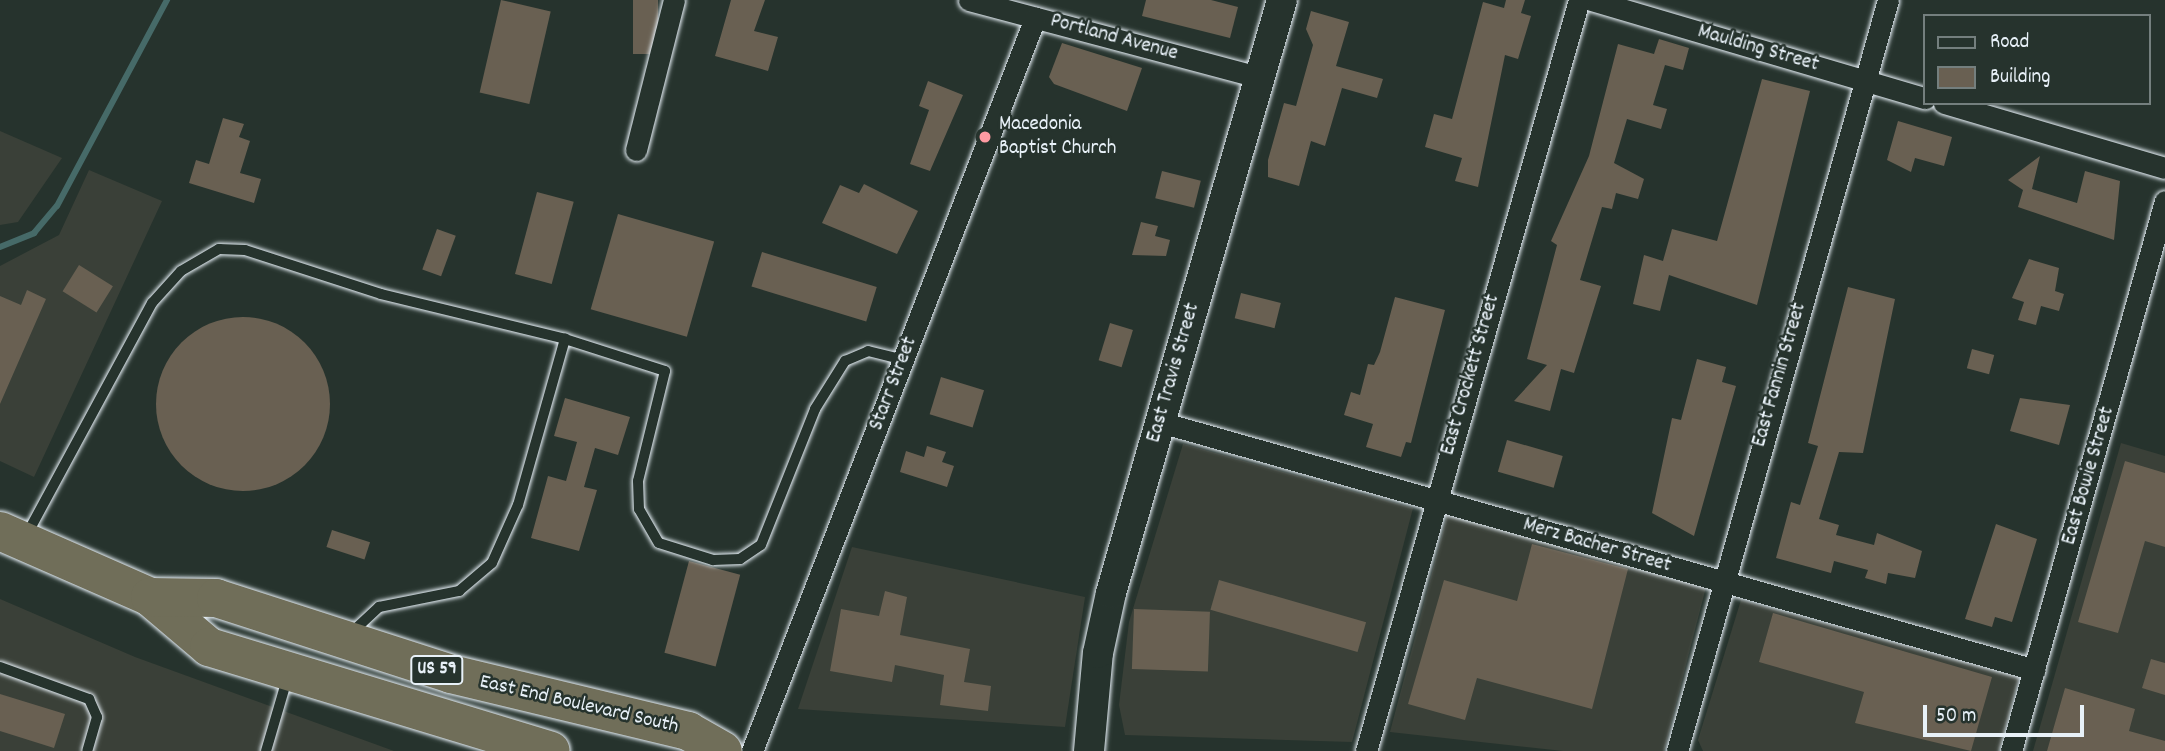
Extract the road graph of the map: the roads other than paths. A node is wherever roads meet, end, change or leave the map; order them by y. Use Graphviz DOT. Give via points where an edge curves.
graph roads {
  1 [pos="674,0"];
  2 [pos="969,0"];
  3 [pos="1282,0"];
  4 [pos="1579,0"];
  5 [pos="1591,0"];
  6 [pos="1888,0"];
  7 [pos="1035,18"];
  8 [pos="1259,77"];
  9 [pos="1865,80"];
  10 [pos="1924,98"];
  11 [pos="1951,105"];
  12 [pos="636,150"];
  13 [pos="2165,168"];
  14 [pos="2165,201"];
  15 [pos="565,339"];
  16 [pos="903,360"];
  17 [pos="1160,422"];
  18 [pos="1434,500"];
  19 [pos="12,536"];
  20 [pos="1720,581"];
  21 [pos="150,597"];
  22 [pos="345,641"];
  23 [pos="0,667"];
  24 [pos="2035,670"];
  25 [pos="289,674"];
  26 [pos="88,751"];
  27 [pos="266,751"];
  28 [pos="551,751"];
  29 [pos="723,751"];
  30 [pos="752,751"];
  31 [pos="1089,751"];
  32 [pos="1366,751"];
  33 [pos="1677,751"];
  34 [pos="2011,751"];
  1 -- 12 [label="street"];
  2 -- 7 [label="street, Portland Avenue"];
  3 -- 8 [label="street, East Travis Street"];
  4 -- 18 [label="street, East Crockett Street"];
  5 -- 9 [label="street, Maulding Street"];
  6 -- 9 [label="street, East Fannin Street"];
  7 -- 8 [label="street, Portland Avenue"];
  7 -- 16 [label="street, Starr Street"];
  8 -- 17 [label="street, East Travis Street"];
  9 -- 10 [label="street, Maulding Street"];
  9 -- 20 [label="street, East Fannin Street"];
  11 -- 13 [label="street"];
  14 -- 24 [label="street, East Bowie Street"];
  15 -- 16 [label="lane" via="665,371 638,481 639,509 659,543 713,560 740,559 761,545 815,409 845,361 868,351"];
  15 -- 19 [label="lane" via="381,294 245,250 219,249 166,285"];
  15 -- 22 [label="lane" via="518,505 492,563 459,591 379,607"];
  16 -- 30 [label="street, Starr Street"];
  17 -- 18 [label="street, Merz Bacher Street"];
  17 -- 31 [label="street, East Travis Street" via="1104,622"];
  18 -- 20 [label="street, Merz Bacher Street"];
  18 -- 32 [label="street, East Crockett Street"];
  19 -- 21 [label="highway, East End Boulevard South / US 59"];
  20 -- 24 [label="street, Merz Bacher Street"];
  20 -- 33 [label="street, East Fannin Street"];
  21 -- 22 [label="highway, East End Boulevard South / US 59" via="216,597"];
  21 -- 25 [label="highway, East End Boulevard South / US 59" via="209,647"];
  22 -- 29 [label="highway, East End Boulevard South / US 59" via="533,697 688,731"];
  23 -- 26 [label="lane" via="89,699 97,717"];
  24 -- 34 [label="street, East Bowie Street"];
  25 -- 27 [label="lane"];
  25 -- 28 [label="highway, East End Boulevard South / US 59"];
}
